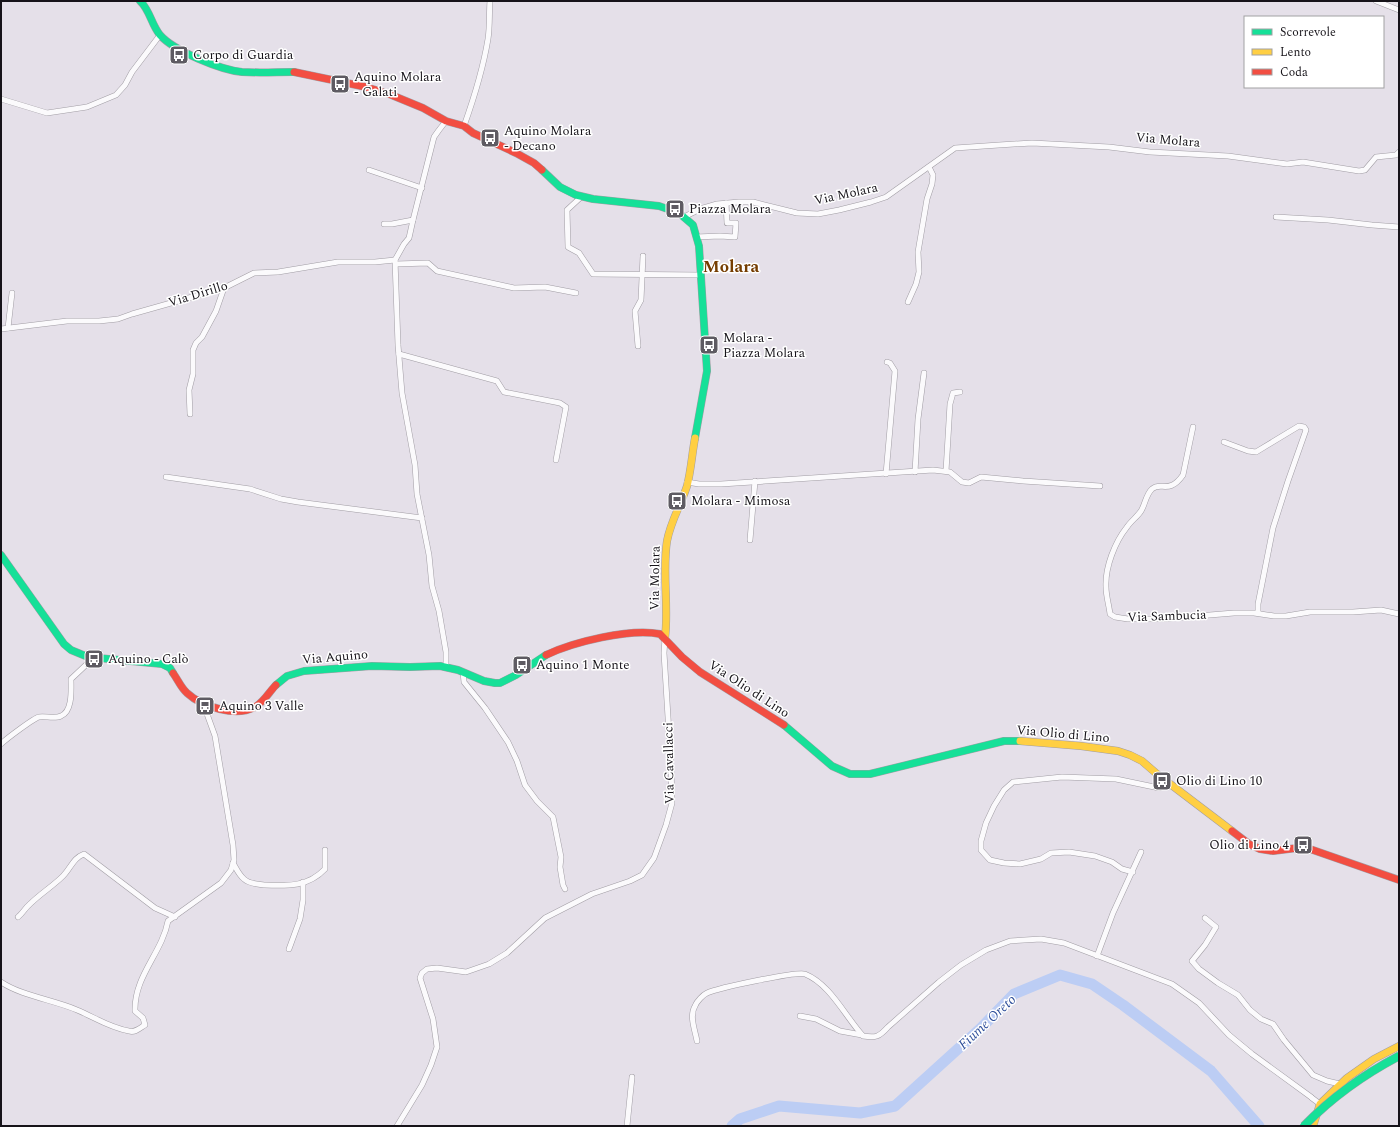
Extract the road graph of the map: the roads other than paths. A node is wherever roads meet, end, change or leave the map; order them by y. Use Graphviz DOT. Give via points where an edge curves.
graph roads {
  1 [pos="140,1"];
  2 [pos="490,1"];
  3 [pos="1376,1"];
  4 [pos="1399,10"];
  5 [pos="160,35"];
  6 [pos="1,99"];
  7 [pos="446,121"];
  8 [pos="464,126"];
  9 [pos="1399,152"];
  10 [pos="929,167"];
  11 [pos="370,170"];
  12 [pos="422,188"];
  13 [pos="581,197"];
  14 [pos="726,203"];
  15 [pos="684,217"];
  16 [pos="1276,217"];
  17 [pos="413,220"];
  18 [pos="384,224"];
  19 [pos="1399,227"];
  20 [pos="696,237"];
  21 [pos="643,256"];
  22 [pos="396,262"];
  23 [pos="642,275"];
  24 [pos="700,275"];
  25 [pos="224,288"];
  26 [pos="12,293"];
  27 [pos="576,293"];
  28 [pos="908,302"];
  29 [pos="8,328"];
  30 [pos="1,329"];
  31 [pos="638,346"];
  32 [pos="399,354"];
  33 [pos="887,362"];
  34 [pos="924,373"];
  35 [pos="960,392"];
  36 [pos="190,414"];
  37 [pos="1193,427"];
  38 [pos="1224,442"];
  39 [pos="556,460"];
  40 [pos="946,471"];
  41 [pos="915,472"];
  42 [pos="886,474"];
  43 [pos="166,477"];
  44 [pos="755,481"];
  45 [pos="688,482"];
  46 [pos="1100,486"];
  47 [pos="422,518"];
  48 [pos="750,540"];
  49 [pos="1,555"];
  50 [pos="1258,613"];
  51 [pos="1399,614"];
  52 [pos="665,638"];
  53 [pos="92,657"];
  54 [pos="446,667"];
  55 [pos="463,672"];
  56 [pos="208,706"];
  57 [pos="1,744"];
  58 [pos="1170,784"];
  59 [pos="324,850"];
  60 [pos="1141,852"];
  61 [pos="233,863"];
  62 [pos="1133,872"];
  63 [pos="1399,880"];
  64 [pos="303,882"];
  65 [pos="564,889"];
  66 [pos="18,917"];
  67 [pos="175,917"];
  68 [pos="1204,918"];
  69 [pos="289,949"];
  70 [pos="1097,956"];
  71 [pos="1,982"];
  72 [pos="800,1016"];
  73 [pos="862,1036"];
  74 [pos="697,1041"];
  75 [pos="1399,1046"];
  76 [pos="1399,1056"];
  77 [pos="632,1077"];
  78 [pos="1340,1084"];
  79 [pos="1320,1104"];
  80 [pos="397,1126"];
  81 [pos="627,1126"];
  82 [pos="1304,1126"];
  83 [pos="1313,1126"];
  1 -- 5 [label="street" via="146,6"];
  2 -- 8 [label="street" via="488,37 472,105"];
  3 -- 4 [label="street"];
  5 -- 6 [label="street" via="116,95 87,107 47,112"];
  5 -- 7 [label="street" via="181,51 224,68 241,72 294,72 366,87 423,108"];
  7 -- 8 [label="street"];
  7 -- 12 [label="street" via="434,137"];
  8 -- 13 [label="street" via="534,163 560,188"];
  9 -- 10 [label="street, Via Molara" via="1396,155 1376,158 1365,170 1359,171 1303,162 1287,164 1228,156 1150,152 1109,146 1032,143 955,148"];
  10 -- 14 [label="street, Via Molara" via="886,197 818,214 792,212 753,202"];
  10 -- 28 [label="street" via="933,175 918,252 919,272"];
  11 -- 12 [label="street"];
  12 -- 17 [label="street"];
  13 -- 15 [label="street" via="660,206"];
  13 -- 23 [label="street" via="567,210 568,247 579,253 592,274"];
  14 -- 15 [label="street, Via Molara" via="700,209"];
  14 -- 20 [label="street" via="727,223 736,223 734,237"];
  15 -- 20 [label="street, Via Molara" via="693,225"];
  16 -- 19 [label="street"];
  17 -- 18 [label="street"];
  17 -- 22 [label="street" via="409,238"];
  20 -- 24 [label="street, Via Molara" via="699,246"];
  21 -- 23 [label="street"];
  22 -- 25 [label="street, Via Dirillo" via="338,262 278,272 254,273"];
  22 -- 27 [label="street, Via Dirillo" via="428,263 437,270 514,288 545,287"];
  22 -- 32 [label="street"];
  23 -- 24 [label="street"];
  23 -- 31 [label="street" via="640,300 635,312"];
  24 -- 45 [label="street, Via Molara" via="707,371"];
  25 -- 29 [label="street, Via Dirillo" via="118,319 67,321"];
  25 -- 36 [label="street" via="216,312 193,350 193,374 189,390"];
  26 -- 29 [label="street"];
  29 -- 30 [label="street, Via Dirillo"];
  32 -- 39 [label="street" via="497,381 504,392 560,403 566,407"];
  32 -- 47 [label="street" via="402,393"];
  33 -- 42 [label="street" via="894,371"];
  34 -- 41 [label="street"];
  35 -- 40 [label="street" via="953,393 950,404"];
  37 -- 50 [label="street, Via Sambucia" via="1183,475 1171,487 1154,487 1150,490 1143,508 1118,542 1106,581 1110,614 1128,619 1161,619"];
  38 -- 50 [label="street" via="1256,452 1299,426 1306,430 1273,528"];
  40 -- 41 [label="street"];
  40 -- 46 [label="street" via="969,484 981,477"];
  41 -- 42 [label="street"];
  42 -- 44 [label="street"];
  43 -- 47 [label="street" via="250,489 298,502"];
  44 -- 45 [label="street" via="699,484"];
  44 -- 48 [label="street"];
  45 -- 52 [label="street, Via Molara" via="668,538 665,568"];
  47 -- 54 [label="street" via="446,652"];
  49 -- 53 [label="street, Via Aquino" via="64,644 79,654"];
  50 -- 51 [label="street, Via Sambucia" via="1286,616 1310,612 1381,610"];
  52 -- 55 [label="street, Via Aquino" via="655,633 623,634 578,644 544,656 509,680 500,683 488,682"];
  52 -- 58 [label="street, Via Olio di Lino" via="700,672 779,721 841,772 870,774 1004,741 1023,740 1118,751 1142,761"];
  52 -- 80 [label="street, Via Cavallacci" via="672,803 654,858 642,875 592,894 545,918 507,953 489,964 466,972 427,969 422,973 420,978 433,1019 437,1047 422,1085"];
  53 -- 56 [label="street, Via Aquino" via="166,665 187,692"];
  53 -- 57 [label="street" via="71,679 71,699 66,713 61,716 38,717"];
  54 -- 55 [label="street, Via Aquino"];
  54 -- 56 [label="street, Via Aquino" via="360,666 294,673 279,681 258,706 236,711"];
  55 -- 65 [label="street" via="464,682 508,742 525,785 553,818"];
  56 -- 61 [label="street" via="207,714 215,736 233,845"];
  58 -- 62 [label="street" via="1159,788 1116,779 1062,777 1014,782 1004,790 994,806 981,841 981,850 990,860 1004,863 1020,864 1041,859 1051,853 1069,852 1095,856"];
  58 -- 63 [label="street, Via Olio di Lino" via="1249,844 1260,849 1310,849"];
  59 -- 64 [label="street" via="325,869 318,877"];
  60 -- 62 [label="street"];
  61 -- 64 [label="street" via="244,880 252,884 287,886"];
  61 -- 67 [label="street" via="231,870 220,883"];
  62 -- 70 [label="street" via="1113,913"];
  64 -- 69 [label="street" via="300,919"];
  66 -- 67 [label="street" via="29,904 65,874 77,857 84,854 155,908"];
  67 -- 71 [label="street" via="168,921 166,931 141,981 135,1000 136,1010 145,1025 136,1031 130,1032 101,1022"];
  68 -- 78 [label="street" via="1216,927 1192,961 1218,984 1238,995 1261,1019 1273,1024 1313,1075"];
  70 -- 73 [label="street" via="1064,943 1041,939 1010,941 986,950 961,965 938,982 882,1034 873,1037"];
  70 -- 79 [label="street" via="1172,984 1199,1003 1229,1035 1252,1054"];
  72 -- 73 [label="street" via="816,1019"];
  73 -- 74 [label="street" via="822,985 804,973 766,978 705,994 695,1005 692,1013"];
  75 -- 78 [label="street" via="1374,1059"];
  76 -- 82 [label="street, bridge" via="1359,1078 1337,1094"];
  77 -- 81 [label="street"];
  78 -- 79 [label="street"];
  79 -- 83 [label="street"];
}
